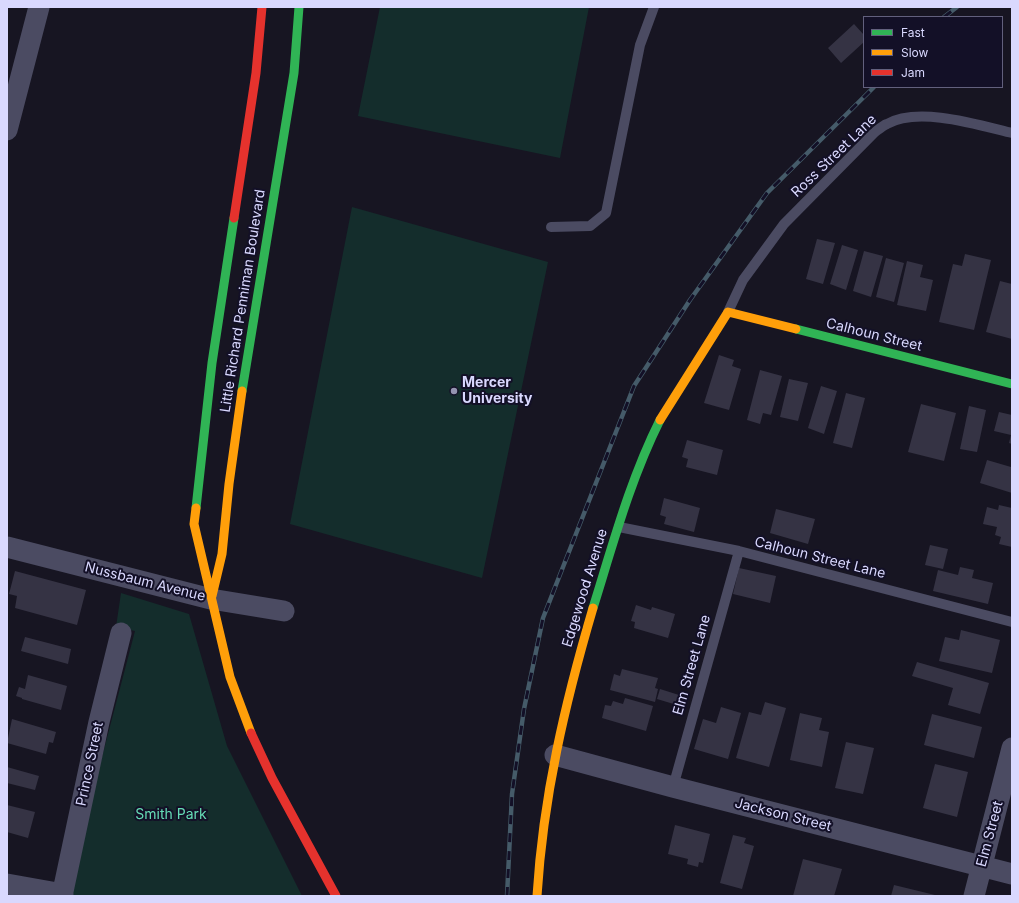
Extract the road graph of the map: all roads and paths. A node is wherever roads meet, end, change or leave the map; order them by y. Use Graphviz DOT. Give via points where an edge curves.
graph roads {
  1 [pos="39,7"];
  2 [pos="262,7"];
  3 [pos="299,7"];
  4 [pos="654,7"];
  5 [pos="7,130"];
  6 [pos="1012,133"];
  7 [pos="551,227"];
  8 [pos="728,312"];
  9 [pos="1012,384"];
  10 [pos="619,527"];
  11 [pos="7,547"];
  12 [pos="739,551"];
  13 [pos="211,599"];
  14 [pos="284,611"];
  15 [pos="1012,622"];
  16 [pos="121,633"];
  17 [pos="1012,748"];
  18 [pos="555,755"];
  19 [pos="673,787"];
  20 [pos="981,866"];
  21 [pos="1012,874"];
  22 [pos="7,884"];
  23 [pos="62,895"];
  24 [pos="336,896"];
  25 [pos="537,896"];
  26 [pos="974,896"];
  1 -- 5 [label="street"];
  2 -- 13 [label="street, Little Richard Penniman Boulevard" via="256,73 212,364 194,524"];
  3 -- 13 [label="street, Little Richard Penniman Boulevard" via="294,73 244,380 222,554"];
  4 -- 7 [label="lane" via="640,45 606,214 590,226"];
  6 -- 8 [label="lane, Ross Street Lane" via="943,117 908,118 888,123 874,133 784,224 743,280"];
  8 -- 9 [label="street, Calhoun Street"];
  8 -- 10 [label="street, Edgewood Avenue" via="661,418 633,479"];
  10 -- 12 [label="lane, Calhoun Street Lane"];
  10 -- 18 [label="street, Edgewood Avenue" via="579,653"];
  11 -- 13 [label="street, Nussbaum Avenue"];
  12 -- 15 [label="lane, Calhoun Street Lane"];
  12 -- 19 [label="lane, Elm Street Lane"];
  13 -- 14 [label="street, Nussbaum Avenue"];
  13 -- 24 [label="street, Little Richard Penniman Boulevard" via="230,677 250,730 272,778"];
  16 -- 23 [label="street, Prince Street"];
  17 -- 20 [label="street, Elm Street"];
  18 -- 19 [label="street, Jackson Street"];
  18 -- 25 [label="street, Edgewood Avenue" via="546,794"];
  19 -- 20 [label="street, Jackson Street"];
  20 -- 21 [label="street, Jackson Street"];
  20 -- 26 [label="street, Elm Street"];
  22 -- 23 [label="street"];
}
